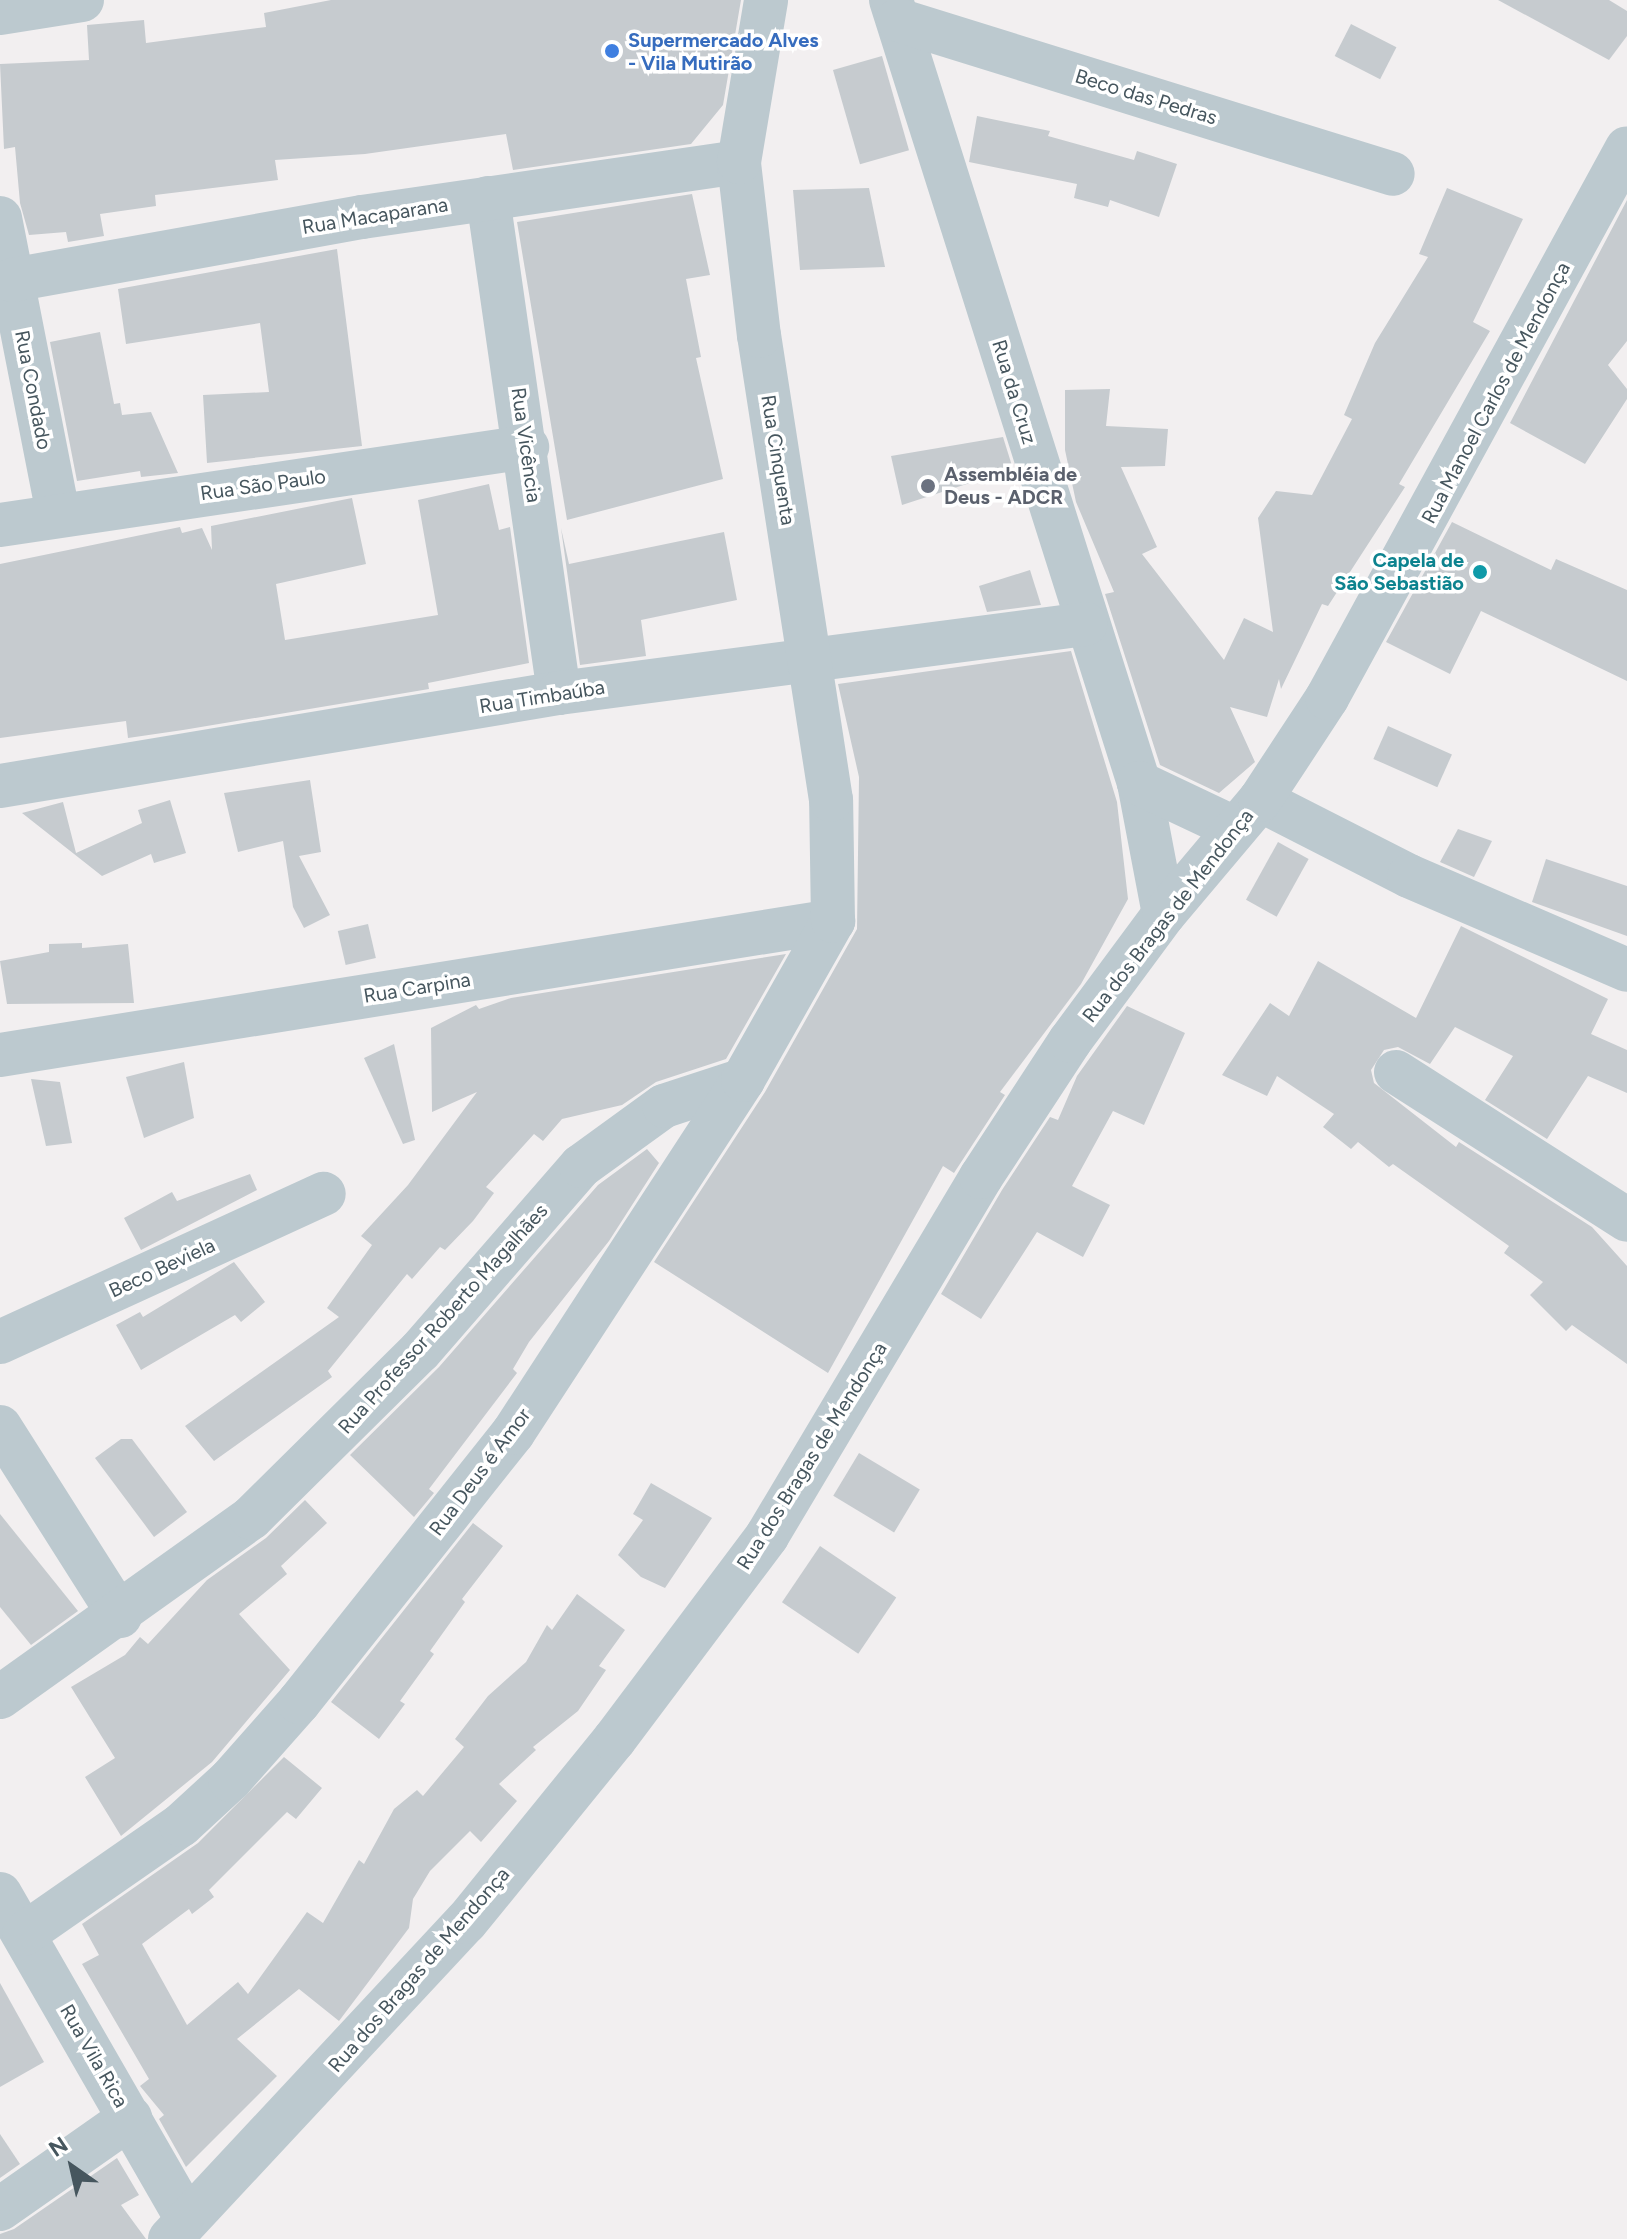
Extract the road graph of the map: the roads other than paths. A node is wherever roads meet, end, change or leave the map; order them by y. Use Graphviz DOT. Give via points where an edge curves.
graph roads {
  1 [pos="82,0"];
  2 [pos="766,0"];
  3 [pos="894,10"];
  4 [pos="0,13"];
  5 [pos="1627,148"];
  6 [pos="739,162"];
  7 [pos="1393,174"];
  8 [pos="488,198"];
  9 [pos="0,218"];
  10 [pos="12,280"];
  11 [pos="527,447"];
  12 [pos="58,515"];
  13 [pos="0,525"];
  14 [pos="1086,624"];
  15 [pos="810,662"];
  16 [pos="559,693"];
  17 [pos="1139,783"];
  18 [pos="0,786"];
  19 [pos="1247,814"];
  20 [pos="1164,914"];
  21 [pos="833,921"];
  22 [pos="1627,970"];
  23 [pos="0,1055"];
  24 [pos="1396,1072"];
  25 [pos="743,1080"];
  26 [pos="324,1194"];
  27 [pos="1627,1220"];
  28 [pos="0,1342"];
  29 [pos="0,1427"];
  30 [pos="120,1616"];
  31 [pos="0,1697"];
  32 [pos="0,1894"];
  33 [pos="24,1934"];
  34 [pos="130,2118"];
  35 [pos="0,2209"];
  36 [pos="179,2229"];
  1 -- 4 [label="street"];
  2 -- 6 [label="street, Rua Cinquenta"];
  3 -- 7 [label="street, Beco das Pedras"];
  3 -- 14 [label="street, Rua da Cruz"];
  5 -- 19 [label="street, Rua Manoel Carlos de Mendonça" via="1406,561 1327,698"];
  6 -- 8 [label="street, Rua Macaparana"];
  6 -- 15 [label="street, Rua Cinquenta" via="759,336"];
  8 -- 10 [label="street, Rua Macaparana"];
  8 -- 11 [label="street, Rua Vicência"];
  9 -- 10 [label="street, Rua Condado"];
  10 -- 12 [label="street, Rua Condado"];
  11 -- 12 [label="street, Rua São Paulo"];
  11 -- 16 [label="street, Rua Vicência"];
  12 -- 13 [label="street, Rua São Paulo"];
  14 -- 15 [label="street, Rua Timbaúba"];
  14 -- 17 [label="street, Rua da Cruz"];
  15 -- 16 [label="street, Rua Timbaúba"];
  15 -- 21 [label="street, Rua Cinquenta" via="835,838"];
  16 -- 18 [label="street, Rua Timbaúba"];
  17 -- 19 [label="street"];
  17 -- 20 [label="street, Rua da Cruz"];
  19 -- 20 [label="street, Rua dos Bragas de Mendonça"];
  19 -- 22 [label="street" via="1409,876"];
  20 -- 36 [label="street, Rua dos Bragas de Mendonça" via="1070,1041 981,1177 767,1536 658,1682 466,1922"];
  21 -- 23 [label="street, Rua Carpina"];
  21 -- 25 [label="street, Rua Deus é Amor"];
  24 -- 27 [label="street"];
  25 -- 30 [label="street, Rua Professor Roberto Magalhães" via="664,1106 581,1166 351,1424 251,1518"];
  25 -- 33 [label="street, Rua Deus é Amor" via="513,1433 299,1702 230,1780 181,1825"];
  26 -- 28 [label="street, Beco Beviela"];
  29 -- 30 [label="street"];
  30 -- 31 [label="street, Rua Professor Roberto Magalhães"];
  32 -- 33 [label="street, Rua Vila Rica"];
  33 -- 34 [label="street, Rua Vila Rica"];
  34 -- 35 [label="street"];
  34 -- 36 [label="street, Rua Vila Rica"];
}
